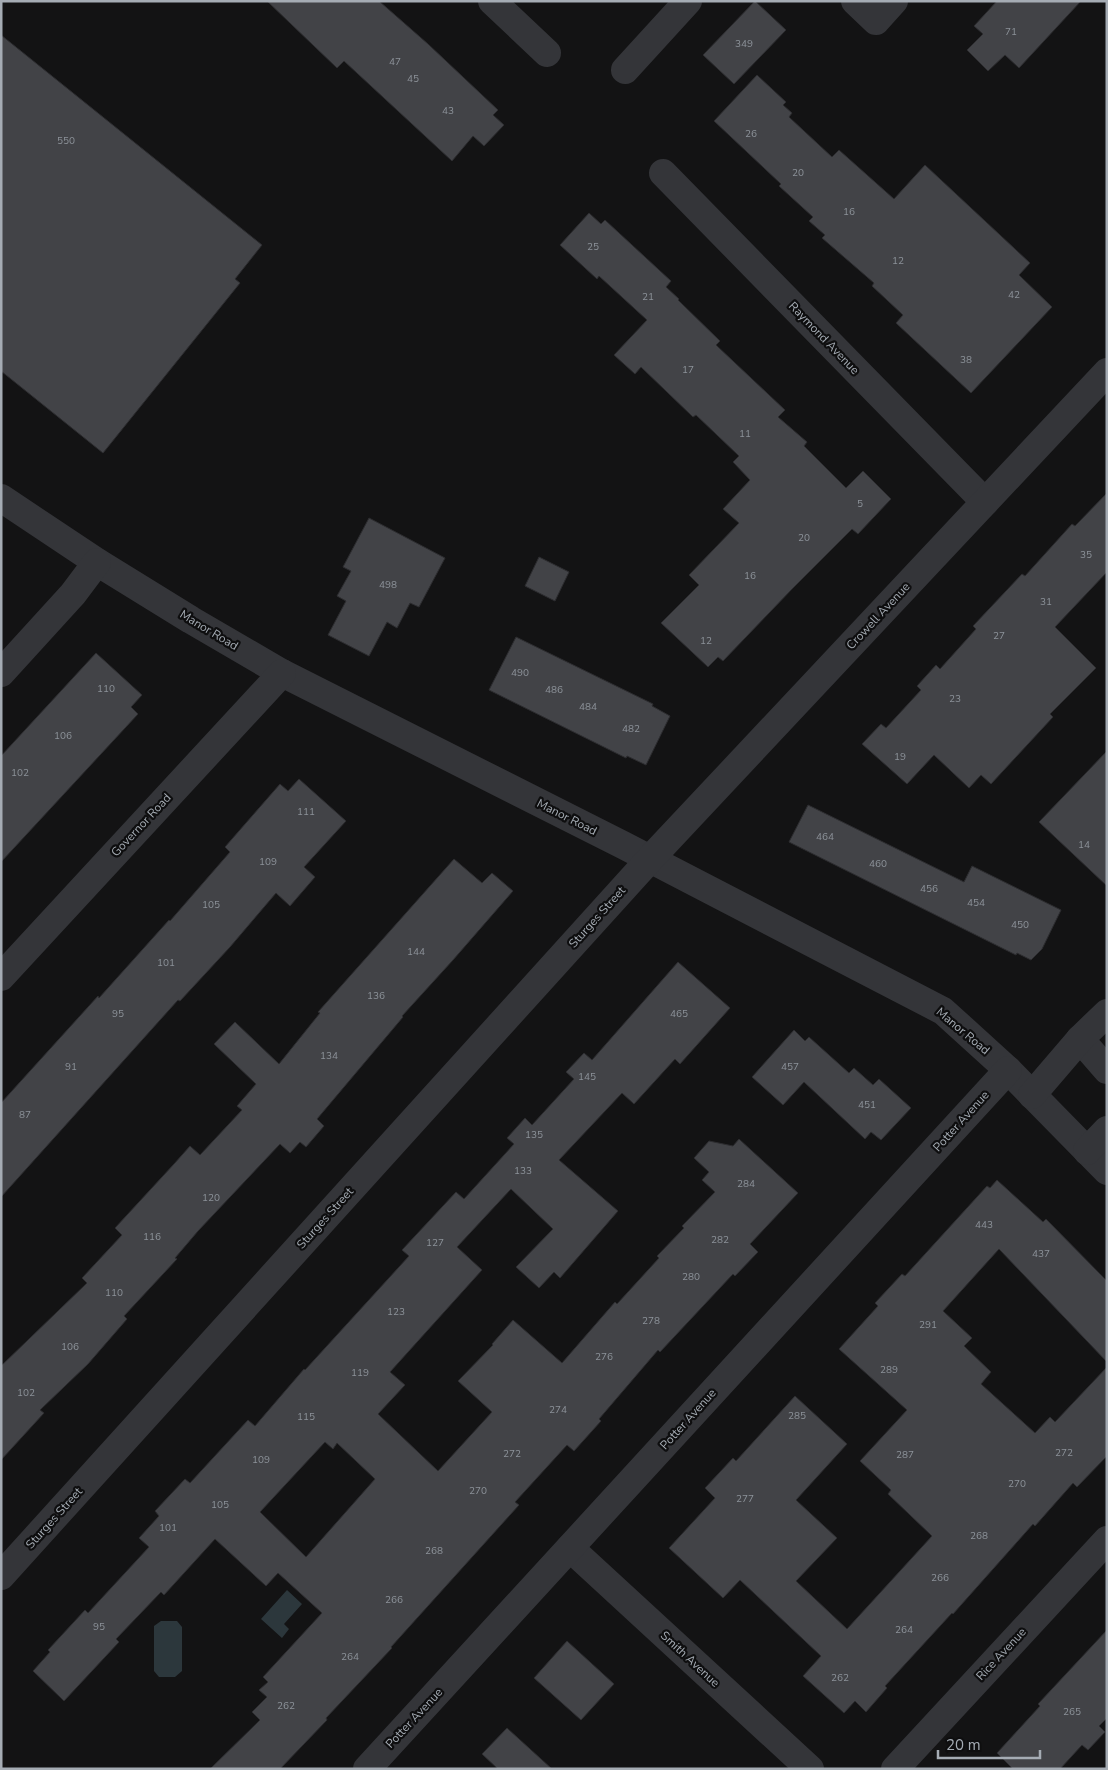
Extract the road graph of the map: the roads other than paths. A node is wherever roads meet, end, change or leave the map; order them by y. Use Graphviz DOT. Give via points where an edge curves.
graph roads {
  1 [pos="492,1"];
  2 [pos="688,1"];
  3 [pos="855,1"];
  4 [pos="885,11"];
  5 [pos="547,53"];
  6 [pos="625,70"];
  7 [pos="663,173"];
  8 [pos="1107,372"];
  9 [pos="1,498"];
  10 [pos="985,502"];
  11 [pos="97,562"];
  12 [pos="1,672"];
  13 [pos="282,673"];
  14 [pos="650,860"];
  15 [pos="1,977"];
  16 [pos="1107,1014"];
  17 [pos="1080,1039"];
  18 [pos="1008,1070"];
  19 [pos="1107,1070"];
  20 [pos="1032,1095"];
  21 [pos="1107,1130"];
  22 [pos="1087,1151"];
  23 [pos="1107,1170"];
  24 [pos="1107,1540"];
  25 [pos="570,1548"];
  26 [pos="1,1576"];
  27 [pos="367,1769"];
  28 [pos="810,1769"];
  29 [pos="895,1769"];
  1 -- 5 [label="street"];
  2 -- 6 [label="street"];
  3 -- 4 [label="street"];
  7 -- 10 [label="street, Raymond Avenue"];
  8 -- 10 [label="street, Crowell Avenue"];
  9 -- 11 [label="street, Manor Road"];
  10 -- 14 [label="street, Crowell Avenue"];
  11 -- 12 [label="street" via="73,594"];
  11 -- 13 [label="street, Manor Road"];
  13 -- 14 [label="street, Manor Road"];
  13 -- 15 [label="street, Governor Road"];
  14 -- 18 [label="street, Manor Road" via="943,1011"];
  14 -- 26 [label="street, Sturges Street"];
  16 -- 17 [label="street"];
  17 -- 19 [label="street"];
  17 -- 20 [label="street"];
  18 -- 20 [label="street, Manor Road"];
  18 -- 25 [label="street, Potter Avenue"];
  20 -- 22 [label="street, Manor Road"];
  21 -- 22 [label="street"];
  22 -- 23 [label="street, Manor Road"];
  24 -- 29 [label="street, Rice Avenue"];
  25 -- 27 [label="street, Potter Avenue"];
  25 -- 28 [label="street, Smith Avenue"];
}
